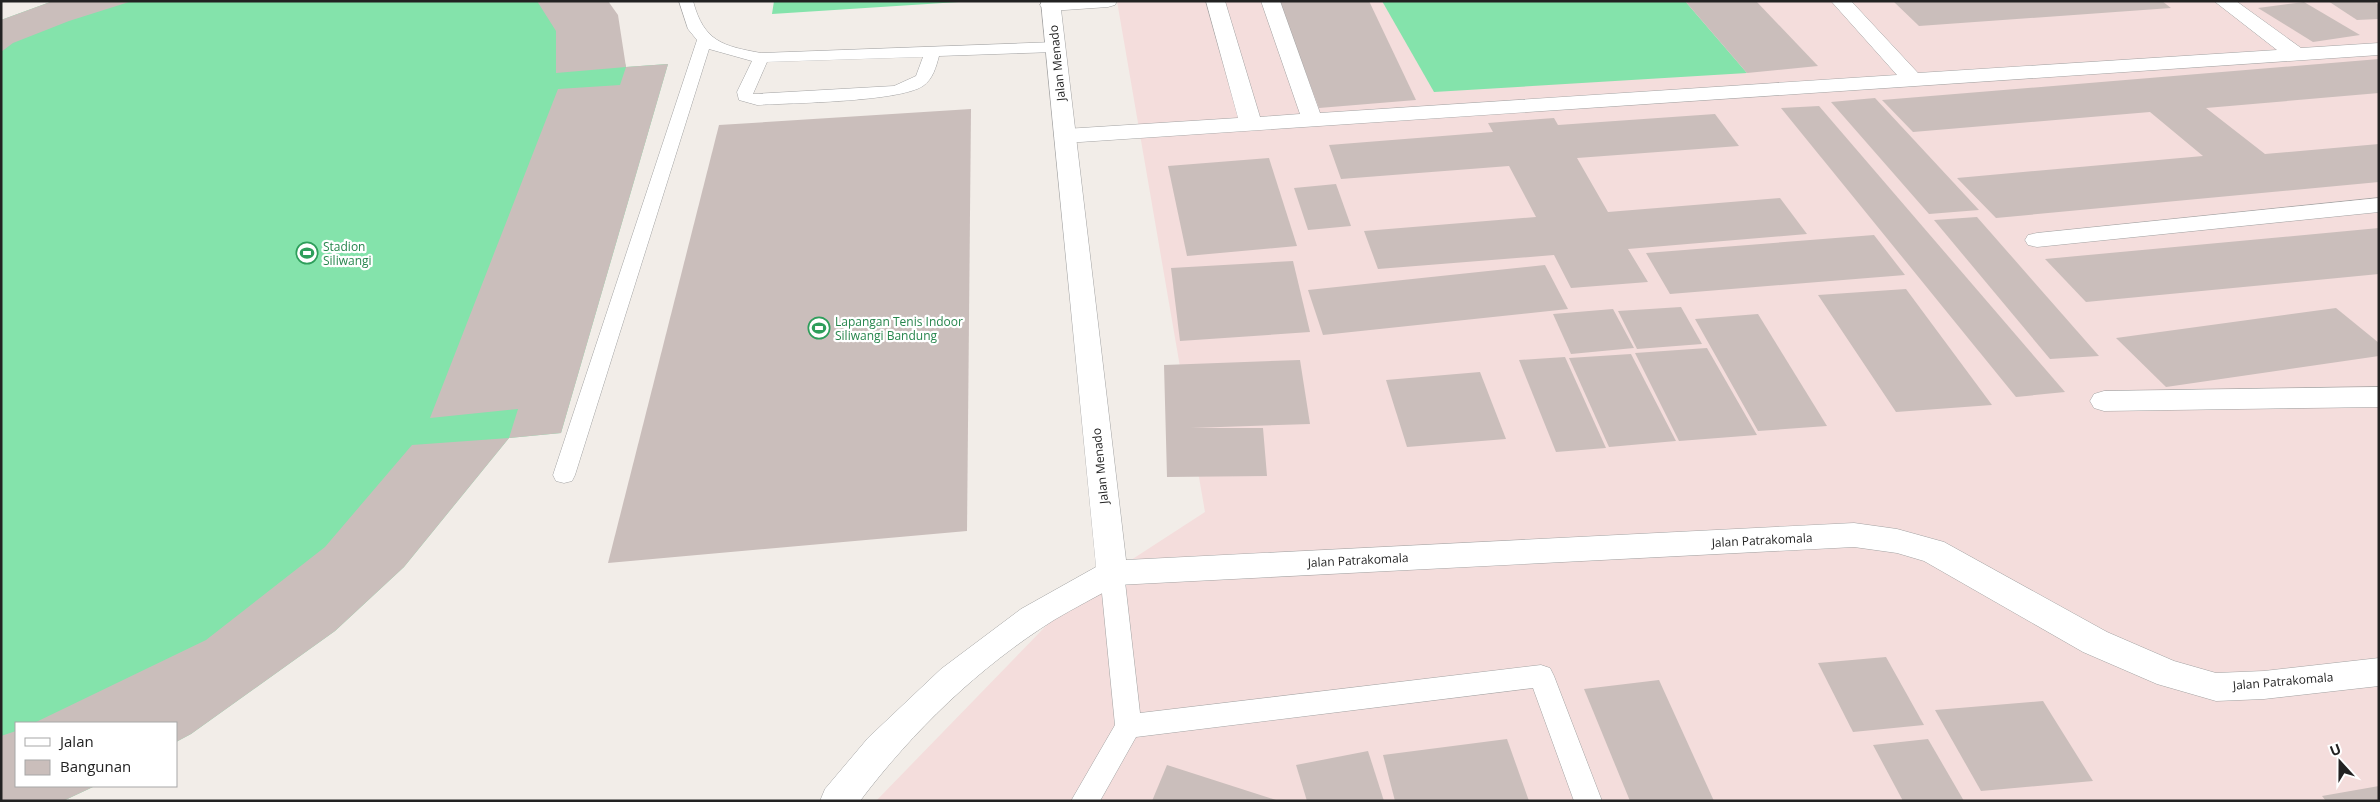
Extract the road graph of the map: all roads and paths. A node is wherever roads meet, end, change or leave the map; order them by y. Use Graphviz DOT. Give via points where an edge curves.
graph roads {
  1 [pos="686,1"];
  2 [pos="1108,1"];
  3 [pos="1215,1"];
  4 [pos="1270,1"];
  5 [pos="1840,1"];
  6 [pos="2223,1"];
  7 [pos="1050,3"];
  8 [pos="704,40"];
  9 [pos="1055,47"];
  10 [pos="2379,49"];
  11 [pos="932,51"];
  12 [pos="2297,55"];
  13 [pos="761,58"];
  14 [pos="1914,80"];
  15 [pos="1312,119"];
  16 [pos="1251,124"];
  17 [pos="1065,136"];
  18 [pos="2379,205"];
  19 [pos="2037,240"];
  20 [pos="2379,397"];
  21 [pos="2104,401"];
  22 [pos="564,475"];
  23 [pos="1112,573"];
  24 [pos="2379,672"];
  25 [pos="1128,726"];
  26 [pos="838,801"];
  27 [pos="1085,801"];
  28 [pos="1588,801"];
  1 -- 8 [label="lane" via="690,16"];
  2 -- 7 [label="street"];
  3 -- 16 [label="street"];
  4 -- 15 [label="street"];
  5 -- 14 [label="street"];
  6 -- 12 [label="street"];
  7 -- 9 [label="street, Jalan Menado"];
  8 -- 13 [label="lane" via="719,49"];
  8 -- 22 [label="lane"];
  9 -- 11 [label="lane"];
  9 -- 17 [label="street, Jalan Menado"];
  10 -- 12 [label="street"];
  11 -- 13 [label="lane"];
  11 -- 13 [label="lane" via="924,79 914,86 894,91 757,100 745,97 745,92"];
  12 -- 14 [label="street"];
  14 -- 15 [label="street"];
  15 -- 16 [label="street"];
  16 -- 17 [label="street"];
  17 -- 23 [label="street, Jalan Menado"];
  18 -- 19 [label="street"];
  20 -- 21 [label="street"];
  23 -- 24 [label="street, Jalan Patrakomala" via="1854,536 1897,541 1933,551 2095,642 2169,674 2216,687"];
  23 -- 25 [label="lane"];
  23 -- 26 [label="street" via="1032,618 944,686 859,773"];
  25 -- 27 [label="lane"];
  25 -- 28 [label="lane" via="1540,676"];
}
